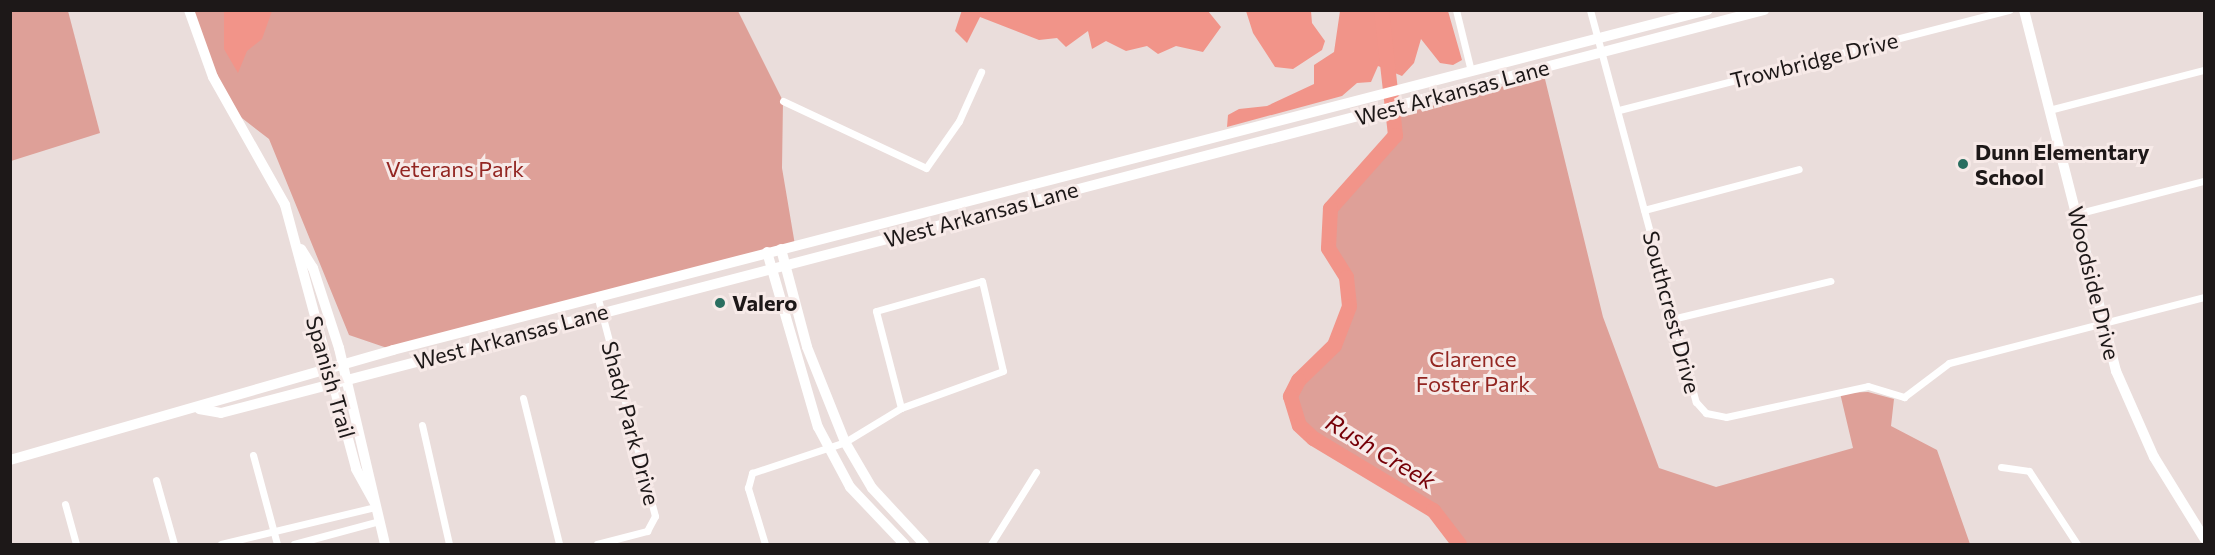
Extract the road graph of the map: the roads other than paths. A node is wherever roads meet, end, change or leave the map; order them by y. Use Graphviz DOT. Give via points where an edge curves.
graph roads {
  1 [pos="189,10"];
  2 [pos="1456,10"];
  3 [pos="1590,10"];
  4 [pos="1708,10"];
  5 [pos="1764,10"];
  6 [pos="2009,10"];
  7 [pos="2024,10"];
  8 [pos="1599,39"];
  9 [pos="1603,52"];
  10 [pos="2205,70"];
  11 [pos="1471,71"];
  12 [pos="981,72"];
  13 [pos="783,101"];
  14 [pos="1619,110"];
  15 [pos="2049,110"];
  16 [pos="1799,169"];
  17 [pos="2205,181"];
  18 [pos="1644,210"];
  19 [pos="2076,214"];
  20 [pos="299,246"];
  21 [pos="782,249"];
  22 [pos="767,252"];
  23 [pos="785,265"];
  24 [pos="771,268"];
  25 [pos="1830,281"];
  26 [pos="2205,297"];
  27 [pos="598,298"];
  28 [pos="601,312"];
  29 [pos="1672,319"];
  30 [pos="2103,322"];
  31 [pos="343,363"];
  32 [pos="328,368"];
  33 [pos="347,380"];
  34 [pos="333,383"];
  35 [pos="524,398"];
  36 [pos="900,408"];
  37 [pos="199,409"];
  38 [pos="422,425"];
  39 [pos="844,442"];
  40 [pos="828,448"];
  41 [pos="253,455"];
  42 [pos="10,460"];
  43 [pos="2001,466"];
  44 [pos="1036,472"];
  45 [pos="156,480"];
  46 [pos="65,504"];
  47 [pos="374,505"];
  48 [pos="379,521"];
  49 [pos="274,535"];
  50 [pos="2205,538"];
  51 [pos="76,544"];
  52 [pos="174,544"];
  53 [pos="221,544"];
  54 [pos="277,544"];
  55 [pos="294,544"];
  56 [pos="385,544"];
  57 [pos="449,544"];
  58 [pos="559,544"];
  59 [pos="597,544"];
  60 [pos="765,544"];
  61 [pos="904,544"];
  62 [pos="924,544"];
  63 [pos="991,544"];
  64 [pos="2077,544"];
  1 -- 20 [label="main road, Spanish Trail" via="213,77 280,195"];
  2 -- 11 [label="street"];
  3 -- 8 [label="street, Southcrest Drive"];
  4 -- 8 [label="main road, West Arkansas Lane"];
  5 -- 9 [label="main road, West Arkansas Lane"];
  6 -- 14 [label="street, Trowbridge Drive"];
  7 -- 15 [label="main road, Woodside Drive"];
  8 -- 9 [label="street, Southcrest Drive"];
  8 -- 11 [label="main road, West Arkansas Lane"];
  9 -- 14 [label="street, Southcrest Drive"];
  9 -- 23 [label="main road, West Arkansas Lane"];
  10 -- 15 [label="street"];
  11 -- 21 [label="main road, West Arkansas Lane"];
  12 -- 13 [label="street" via="959,121 926,168"];
  14 -- 18 [label="street, Southcrest Drive"];
  15 -- 19 [label="main road, Woodside Drive"];
  16 -- 18 [label="street"];
  17 -- 19 [label="street"];
  18 -- 29 [label="street, Southcrest Drive"];
  19 -- 30 [label="main road, Woodside Drive"];
  20 -- 31 [label="main road, Spanish Trail" via="313,268"];
  20 -- 32 [label="main road, Spanish Trail"];
  21 -- 22 [label="main road, West Arkansas Lane"];
  21 -- 23 [label="main road"];
  22 -- 24 [label="main road"];
  22 -- 27 [label="main road, West Arkansas Lane"];
  23 -- 24 [label="main road, West Arkansas Lane"];
  23 -- 39 [label="main road" via="807,346"];
  24 -- 28 [label="main road, West Arkansas Lane"];
  24 -- 40 [label="main road" via="812,409"];
  25 -- 29 [label="street"];
  26 -- 30 [label="street"];
  27 -- 28 [label="street, Shady Park Drive"];
  27 -- 31 [label="main road, West Arkansas Lane"];
  28 -- 33 [label="main road, West Arkansas Lane"];
  28 -- 59 [label="street, Shady Park Drive" via="655,516 647,531"];
  29 -- 30 [label="street, Southcrest Drive" via="1696,402 1716,417 1868,386 1904,397 1949,363"];
  30 -- 50 [label="main road, Woodside Drive" via="2125,396 2154,457"];
  31 -- 32 [label="main road, West Arkansas Lane"];
  31 -- 33 [label="main road, Spanish Trail"];
  32 -- 34 [label="main road, Spanish Trail"];
  32 -- 37 [label="main road, West Arkansas Lane" via="217,399"];
  33 -- 34 [label="main road, West Arkansas Lane"];
  33 -- 47 [label="main road, Spanish Trail"];
  34 -- 37 [label="main road, West Arkansas Lane" via="221,413"];
  34 -- 47 [label="main road, Spanish Trail" via="359,477"];
  35 -- 58 [label="street"];
  36 -- 36 [label="street" via="876,311 982,281 1003,371"];
  36 -- 39 [label="street"];
  37 -- 42 [label="main road, West Arkansas Lane"];
  38 -- 57 [label="street"];
  39 -- 40 [label="street"];
  39 -- 62 [label="main road" via="872,488"];
  40 -- 60 [label="street" via="750,476 748,488"];
  40 -- 61 [label="main road" via="850,487"];
  41 -- 49 [label="street"];
  43 -- 64 [label="street" via="2029,471"];
  44 -- 63 [label="street"];
  45 -- 52 [label="street"];
  46 -- 51 [label="street"];
  47 -- 48 [label="main road, Spanish Trail"];
  47 -- 49 [label="street"];
  48 -- 55 [label="street"];
  48 -- 56 [label="main road, Spanish Trail"];
  49 -- 53 [label="street"];
  49 -- 54 [label="street"];
}
